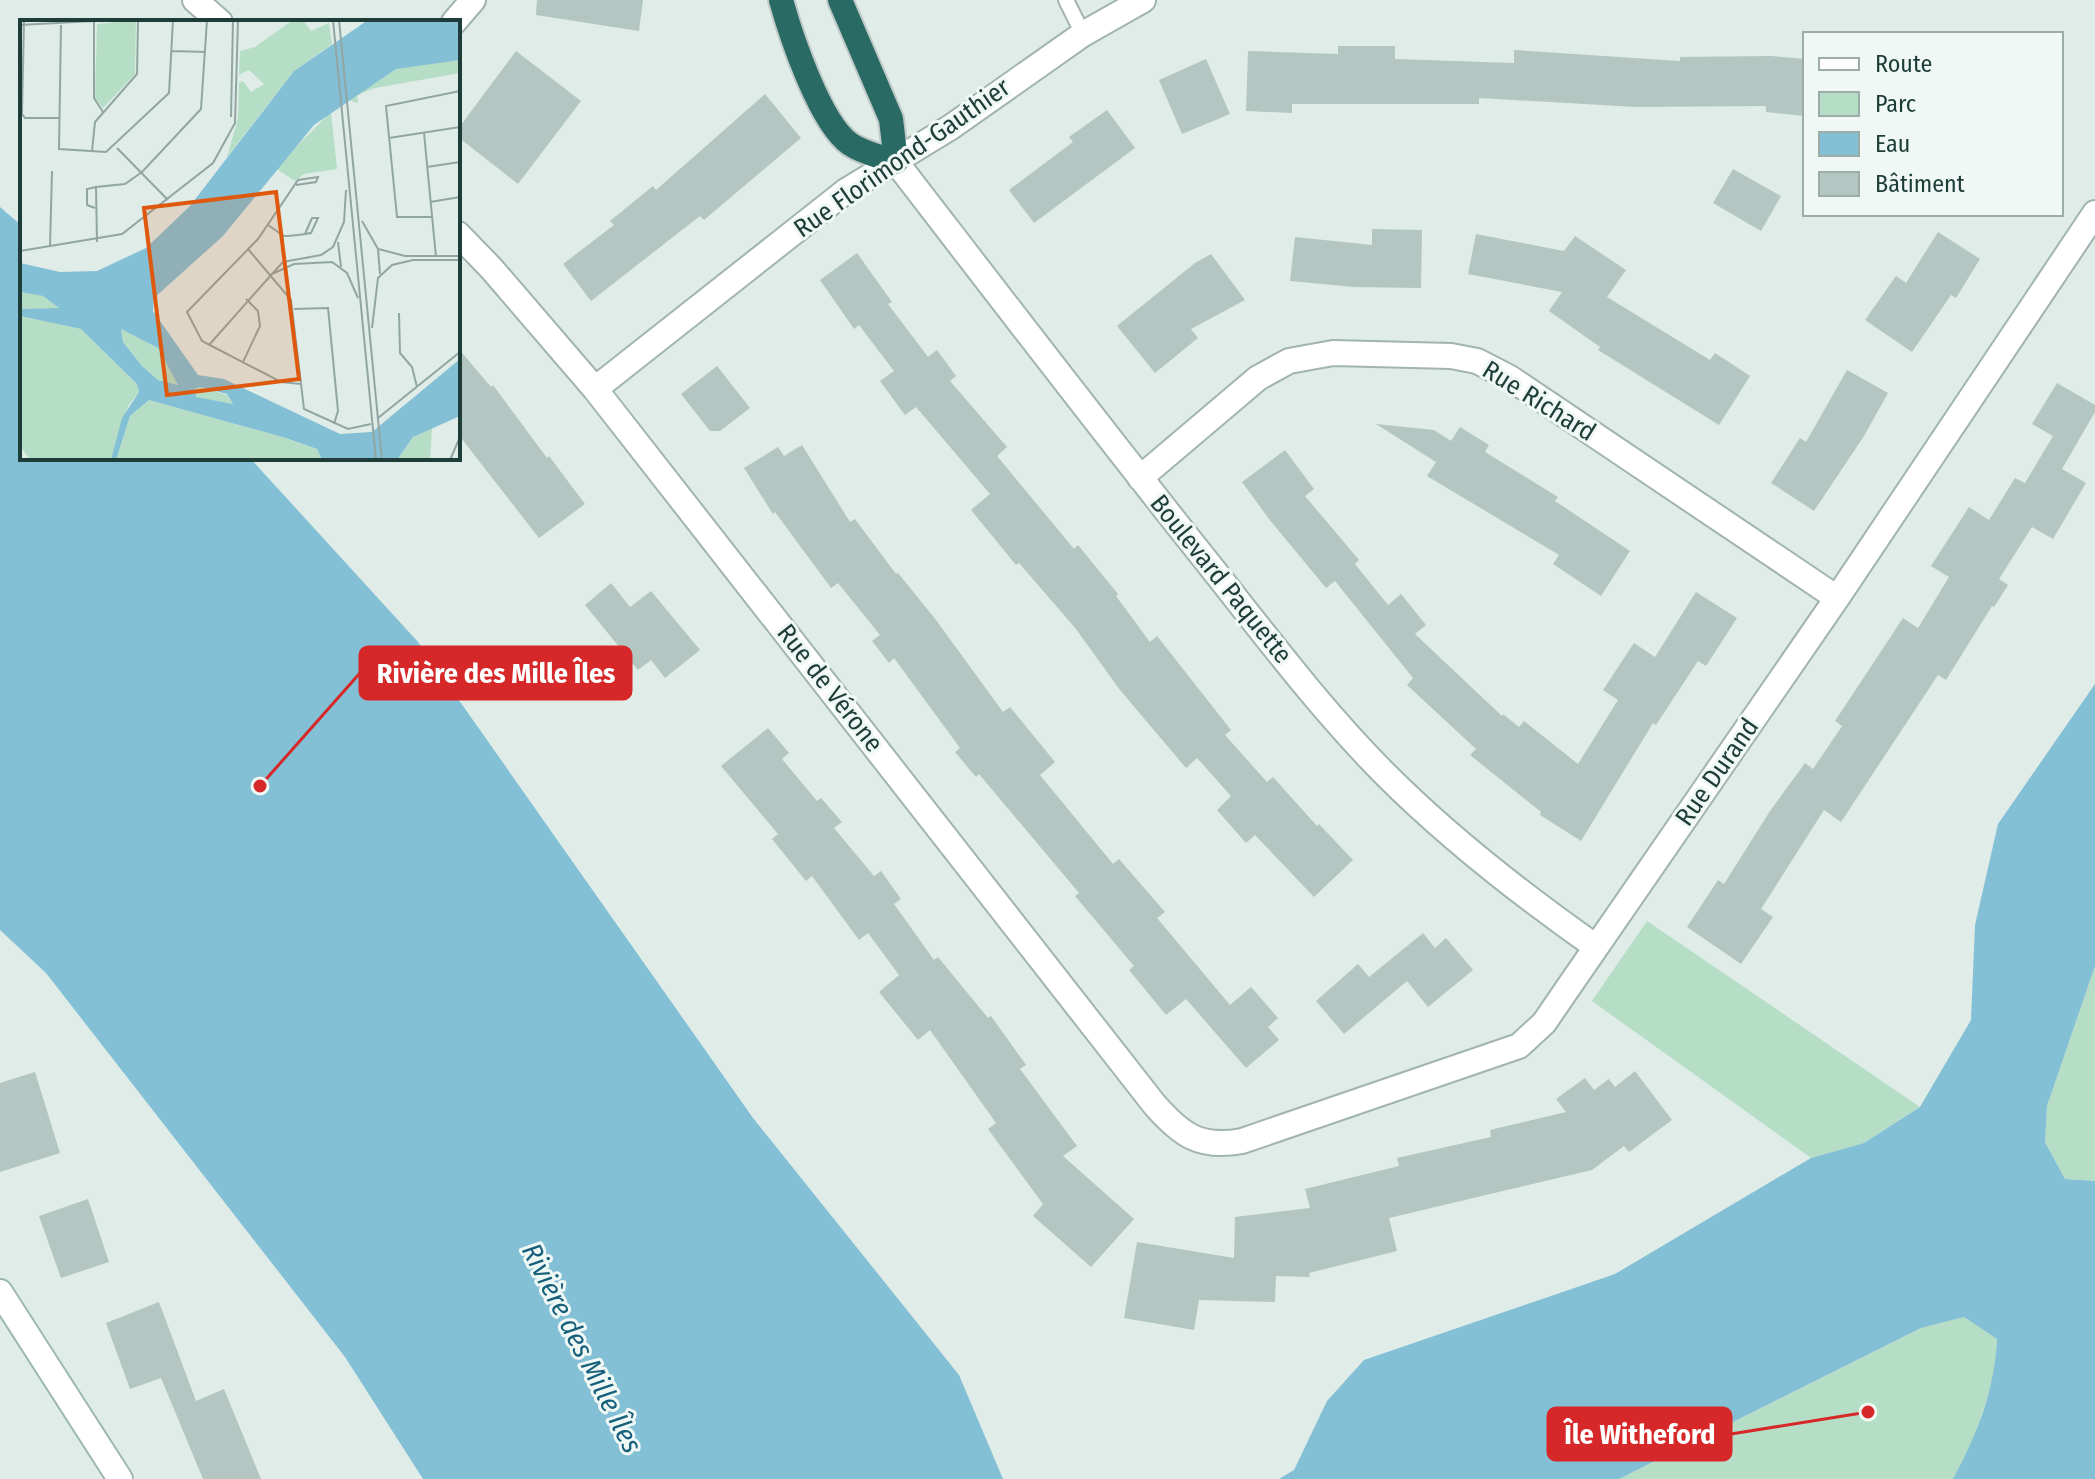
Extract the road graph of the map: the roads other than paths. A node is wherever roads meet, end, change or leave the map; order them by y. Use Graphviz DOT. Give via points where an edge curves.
graph roads {
  1 [pos="195,0"];
  2 [pos="473,0"];
  3 [pos="781,0"];
  4 [pos="840,0"];
  5 [pos="1066,0"];
  6 [pos="1143,0"];
  7 [pos="218,20"];
  8 [pos="456,20"];
  9 [pos="1083,34"];
  10 [pos="896,162"];
  11 [pos="2095,213"];
  12 [pos="460,236"];
  13 [pos="595,389"];
  14 [pos="1140,478"];
  15 [pos="1837,598"];
  16 [pos="1596,947"];
  17 [pos="1200,1141"];
  18 [pos="0,1292"];
  19 [pos="120,1479"];
  1 -- 7 [label="street"];
  2 -- 8 [label="street"];
  3 -- 10 [label="highway" via="821,105 843,138"];
  4 -- 10 [label="highway" via="891,119"];
  5 -- 9 [label="lane"];
  6 -- 9 [label="street, Rue Florimond-Gauthier"];
  9 -- 10 [label="street, Rue Florimond-Gauthier"];
  10 -- 13 [label="street, Rue Florimond-Gauthier" via="846,191"];
  10 -- 14 [label="street, Boulevard Paquette"];
  11 -- 15 [label="street, Rue Durand"];
  12 -- 13 [label="street, Rue de Vérone"];
  13 -- 17 [label="street, Rue de Vérone" via="1154,1104 1181,1131"];
  14 -- 15 [label="street, Rue Richard" via="1258,378 1289,361 1333,353 1462,357 1510,378"];
  14 -- 16 [label="street, Boulevard Paquette" via="1313,694 1387,776 1495,871"];
  15 -- 16 [label="street, Rue Durand"];
  16 -- 17 [label="street, Rue Durand" via="1544,1023 1519,1046 1242,1141"];
  18 -- 19 [label="street"];
}
